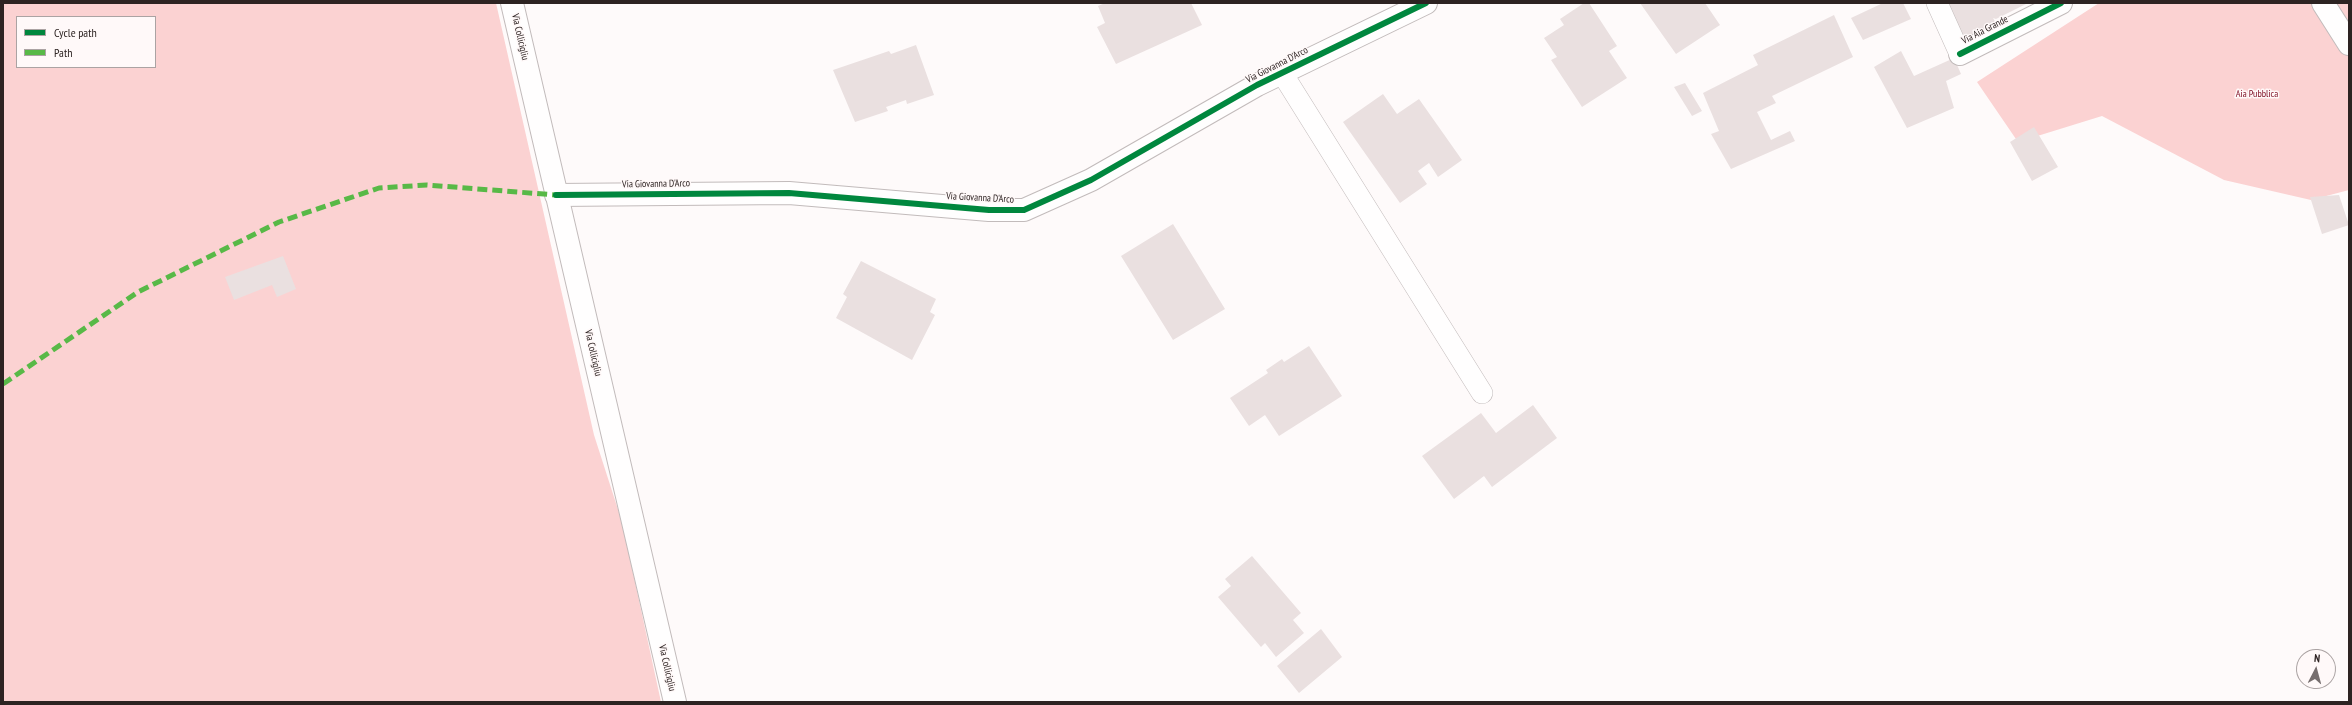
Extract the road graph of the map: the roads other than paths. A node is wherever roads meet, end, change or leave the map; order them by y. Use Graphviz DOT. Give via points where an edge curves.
graph roads {
  1 [pos="512,3"];
  2 [pos="1426,3"];
  3 [pos="1937,3"];
  4 [pos="2061,3"];
  5 [pos="2323,3"];
  6 [pos="2349,44"];
  7 [pos="1960,54"];
  8 [pos="1282,73"];
  9 [pos="556,195"];
  10 [pos="1482,392"];
  11 [pos="675,702"];
  1 -- 9 [label="street, Via Collicigliu"];
  2 -- 8 [label="street, Via Giovanna D'Arco"];
  3 -- 7 [label="lane"];
  4 -- 7 [label="street, Via Aia Grande"];
  5 -- 6 [label="street"];
  8 -- 9 [label="street, Via Giovanna D'Arco" via="1091,180 1024,210 989,210 789,193"];
  8 -- 10 [label="lane"];
  9 -- 11 [label="street, Via Collicigliu"];
}
